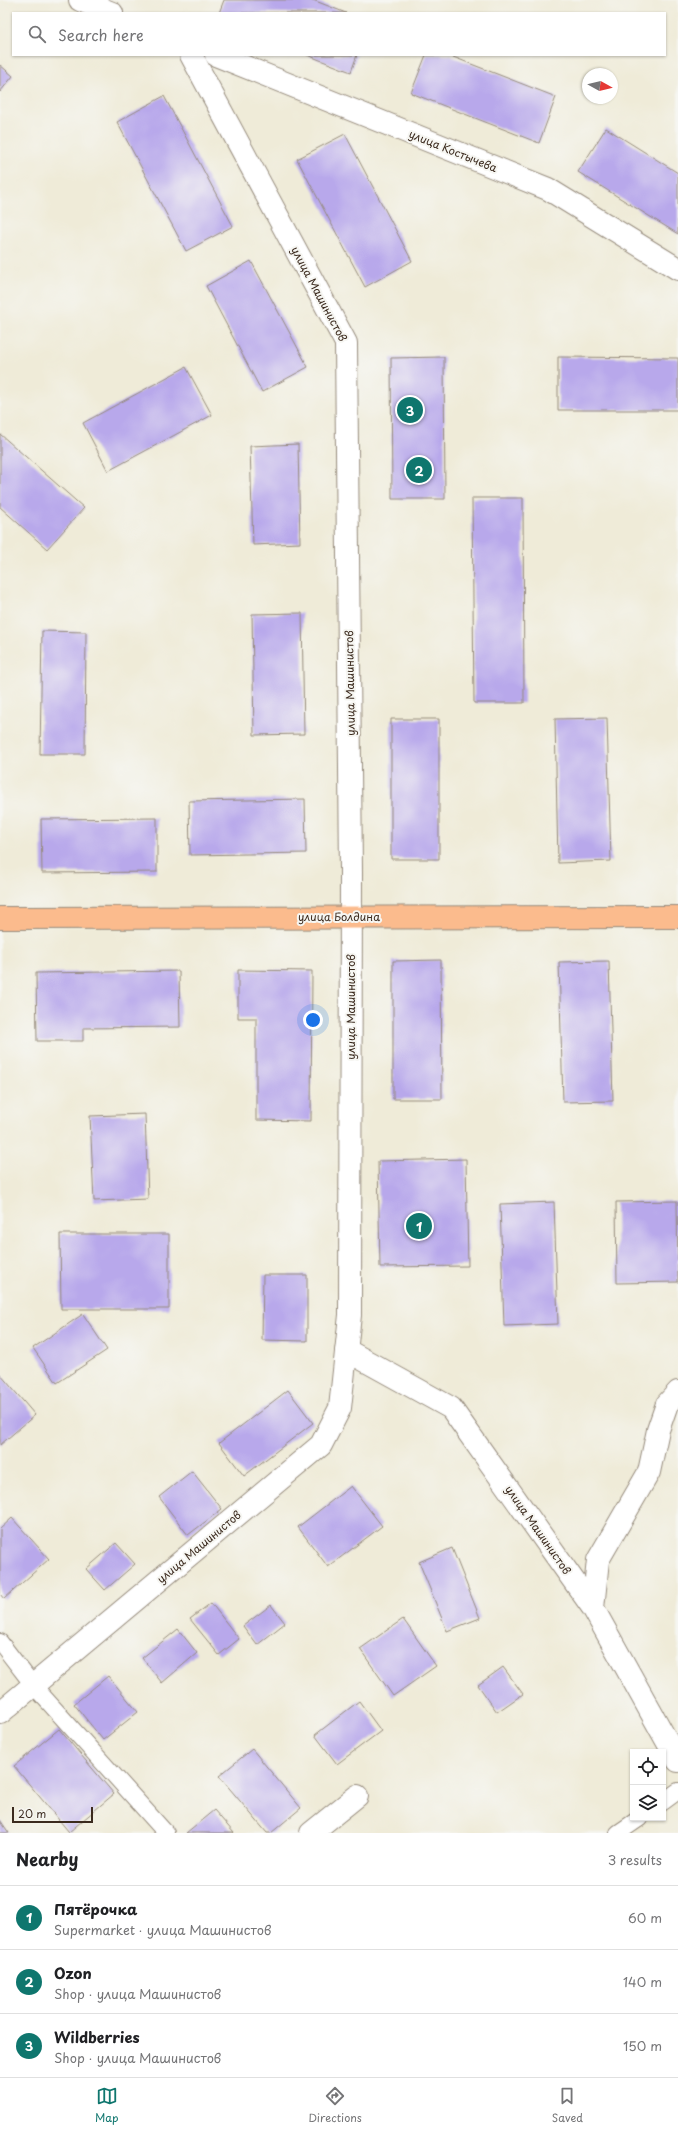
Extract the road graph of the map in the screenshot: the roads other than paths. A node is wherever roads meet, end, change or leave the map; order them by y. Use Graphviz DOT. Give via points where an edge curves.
graph roads {
  1 [pos="80,0"];
  2 [pos="110,12"];
  3 [pos="192,56"];
  4 [pos="218,56"];
  5 [pos="678,269"];
  6 [pos="678,917"];
  7 [pos="0,918"];
  8 [pos="352,918"];
  9 [pos="346,1350"];
  10 [pos="678,1392"];
  11 [pos="593,1608"];
  12 [pos="0,1642"];
  13 [pos="33,1685"];
  14 [pos="0,1713"];
  15 [pos="678,1761"];
  16 [pos="678,1791"];
  17 [pos="357,1796"];
  18 [pos="666,1800"];
  19 [pos="636,1821"];
  20 [pos="166,1833"];
  21 [pos="311,1833"];
  22 [pos="618,1833"];
  1 -- 2 [label="street"];
  3 -- 8 [label="street, улица Машинистов" via="346,343"];
  4 -- 5 [label="street, улица Костычева" via="548,189"];
  6 -- 8 [label="main road, улица Болдина"];
  7 -- 8 [label="main road, улица Болдина"];
  8 -- 9 [label="street, улица Машинистов" via="350,1315"];
  9 -- 11 [label="street, улица Машинистов" via="451,1408"];
  9 -- 13 [label="street, улица Машинистов" via="340,1408 321,1445"];
  10 -- 11 [label="street" via="667,1404 658,1430 649,1472 598,1560"];
  11 -- 15 [label="street, улица Машинистов"];
  12 -- 13 [label="lane"];
  13 -- 14 [label="street, улица Машинистов"];
  13 -- 20 [label="lane"];
  16 -- 18 [label="lane"];
  17 -- 21 [label="street"];
  19 -- 22 [label="lane"];
}
